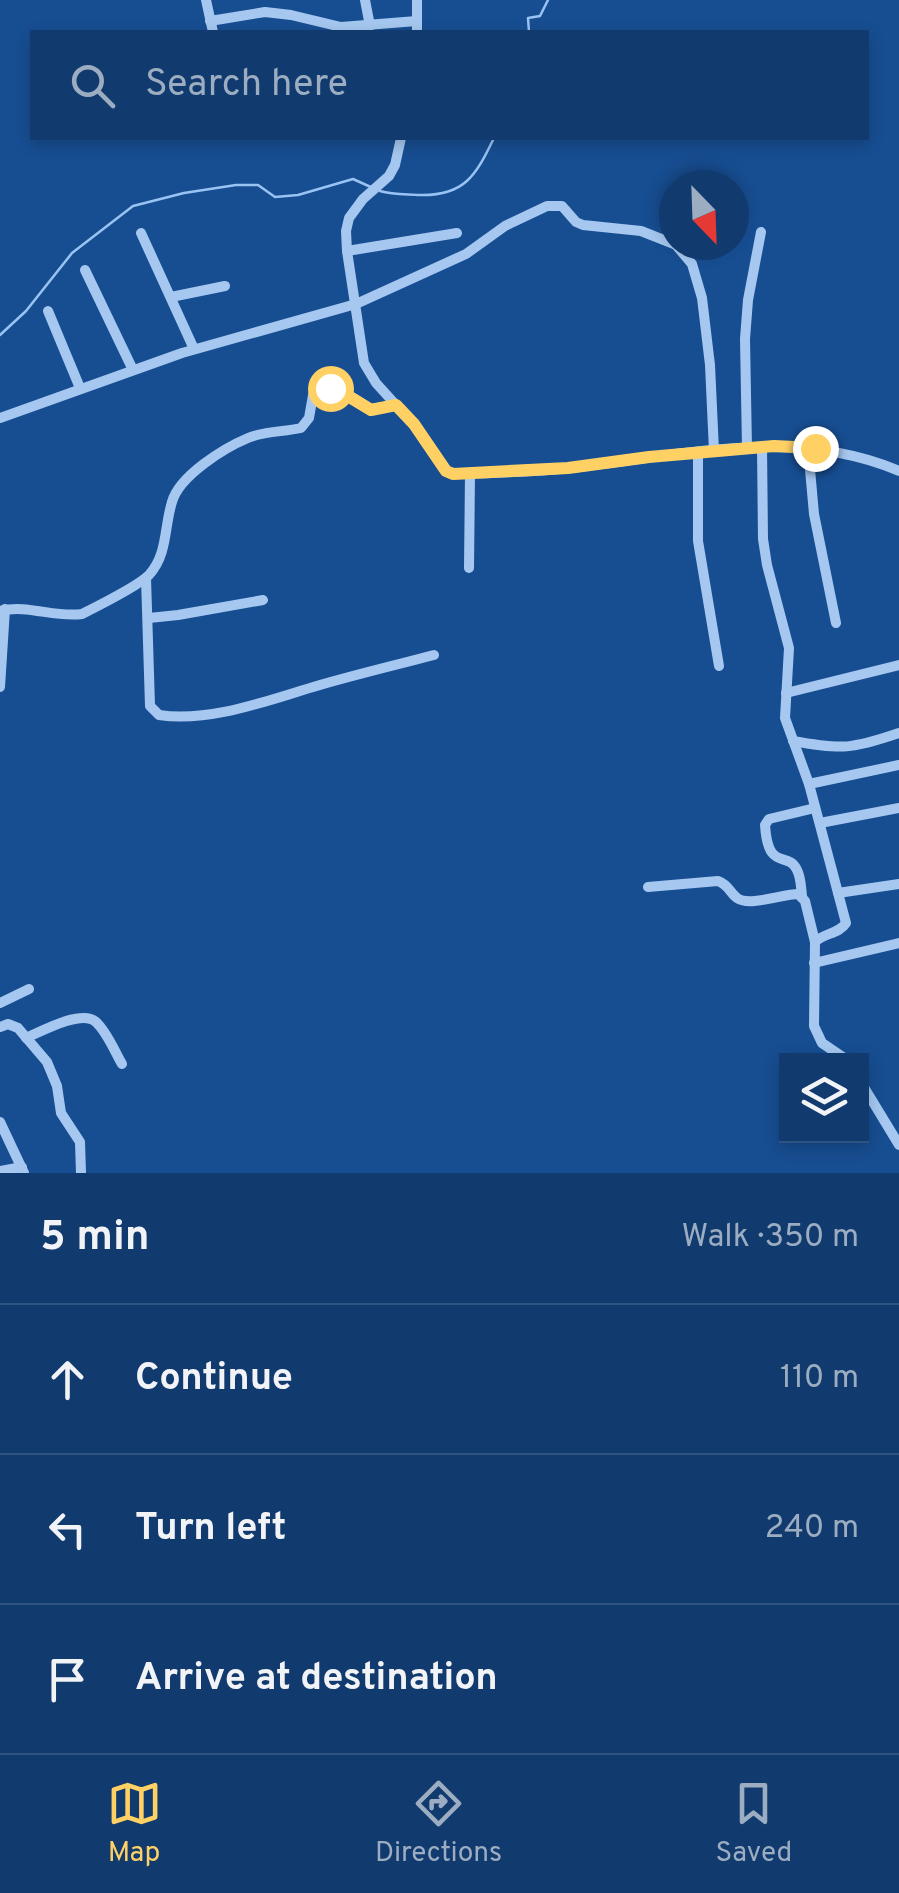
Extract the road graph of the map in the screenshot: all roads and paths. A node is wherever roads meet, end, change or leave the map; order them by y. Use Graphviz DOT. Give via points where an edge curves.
graph roads {
  1 [pos="206,0"];
  2 [pos="365,0"];
  3 [pos="418,0"];
  4 [pos="212,26"];
  5 [pos="370,26"];
  6 [pos="417,27"];
  7 [pos="401,140"];
  8 [pos="761,232"];
  9 [pos="142,233"];
  10 [pos="457,233"];
  11 [pos="659,238"];
  12 [pos="347,252"];
  13 [pos="689,260"];
  14 [pos="85,270"];
  15 [pos="226,286"];
  16 [pos="171,297"];
  17 [pos="356,304"];
  18 [pos="48,311"];
  19 [pos="194,349"];
  20 [pos="133,370"];
  21 [pos="80,388"];
  22 [pos="396,405"];
  23 [pos="0,418"];
  24 [pos="762,447"];
  25 [pos="747,448"];
  26 [pos="808,448"];
  27 [pos="714,451"];
  28 [pos="698,453"];
  29 [pos="899,470"];
  30 [pos="470,474"];
  31 [pos="470,568"];
  32 [pos="146,578"];
  33 [pos="263,600"];
  34 [pos="3,610"];
  35 [pos="148,618"];
  36 [pos="836,623"];
  37 [pos="434,655"];
  38 [pos="719,666"];
  39 [pos="899,666"];
  40 [pos="0,688"];
  41 [pos="786,693"];
  42 [pos="899,733"];
  43 [pos="793,741"];
  44 [pos="899,766"];
  45 [pos="809,784"];
  46 [pos="816,808"];
  47 [pos="899,808"];
  48 [pos="820,823"];
  49 [pos="899,884"];
  50 [pos="648,887"];
  51 [pos="838,893"];
  52 [pos="803,898"];
  53 [pos="815,942"];
  54 [pos="899,942"];
  55 [pos="814,962"];
  56 [pos="29,989"];
  57 [pos="0,1003"];
  58 [pos="0,1026"];
  59 [pos="26,1038"];
  60 [pos="837,1053"];
  61 [pos="122,1064"];
  62 [pos="869,1096"];
  63 [pos="0,1122"];
  64 [pos="6,1146"];
  65 [pos="899,1146"];
  66 [pos="23,1170"];
  67 [pos="0,1171"];
  68 [pos="81,1173"];
  1 -- 4 [label="street"];
  2 -- 5 [label="street"];
  3 -- 6 [label="street"];
  4 -- 5 [label="street" via="265,12"];
  5 -- 6 [label="street"];
  7 -- 12 [label="street" via="389,176 350,218"];
  8 -- 25 [label="street" via="745,339"];
  9 -- 16 [label="street"];
  10 -- 12 [label="street"];
  11 -- 17 [label="street" via="584,225 562,206 546,206 466,254"];
  12 -- 17 [label="street"];
  13 -- 27 [label="street" via="702,298"];
  14 -- 20 [label="street"];
  15 -- 16 [label="street"];
  16 -- 19 [label="street"];
  17 -- 19 [label="street"];
  17 -- 22 [label="street" via="364,364"];
  18 -- 21 [label="street"];
  19 -- 20 [label="street"];
  20 -- 21 [label="street"];
  21 -- 23 [label="street"];
  22 -- 30 [label="street" via="446,471"];
  22 -- 32 [label="street" via="371,410 338,390 320,389 302,428 248,438 201,466 175,492 163,549"];
  24 -- 25 [label="street"];
  24 -- 26 [label="street"];
  24 -- 41 [label="street" via="763,539 789,648"];
  25 -- 27 [label="street"];
  26 -- 29 [label="street"];
  26 -- 36 [label="street"];
  27 -- 28 [label="street"];
  28 -- 30 [label="street"];
  28 -- 38 [label="street" via="698,541"];
  30 -- 31 [label="street"];
  32 -- 34 [label="street" via="82,614"];
  32 -- 35 [label="street"];
  33 -- 35 [label="street"];
  34 -- 40 [label="street"];
  35 -- 37 [label="street" via="150,706 166,716 239,710"];
  39 -- 41 [label="street"];
  41 -- 43 [label="street"];
  42 -- 43 [label="street" via="841,749"];
  43 -- 45 [label="street"];
  44 -- 45 [label="street"];
  45 -- 46 [label="street"];
  46 -- 48 [label="street"];
  46 -- 52 [label="street" via="765,825 770,853 797,868"];
  47 -- 48 [label="street"];
  48 -- 51 [label="street"];
  49 -- 51 [label="street"];
  50 -- 52 [label="street" via="718,881 744,902"];
  51 -- 53 [label="street" via="844,926"];
  52 -- 53 [label="street"];
  53 -- 55 [label="street"];
  54 -- 55 [label="street"];
  55 -- 60 [label="street" via="814,1026"];
  56 -- 57 [label="street"];
  58 -- 59 [label="street" via="14,1025"];
  59 -- 61 [label="street" via="86,1017 98,1023"];
  59 -- 68 [label="street" via="52,1073 60,1113 80,1142"];
  62 -- 65 [label="street"];
  63 -- 64 [label="street"];
  64 -- 66 [label="street"];
  66 -- 67 [label="street"];
}
